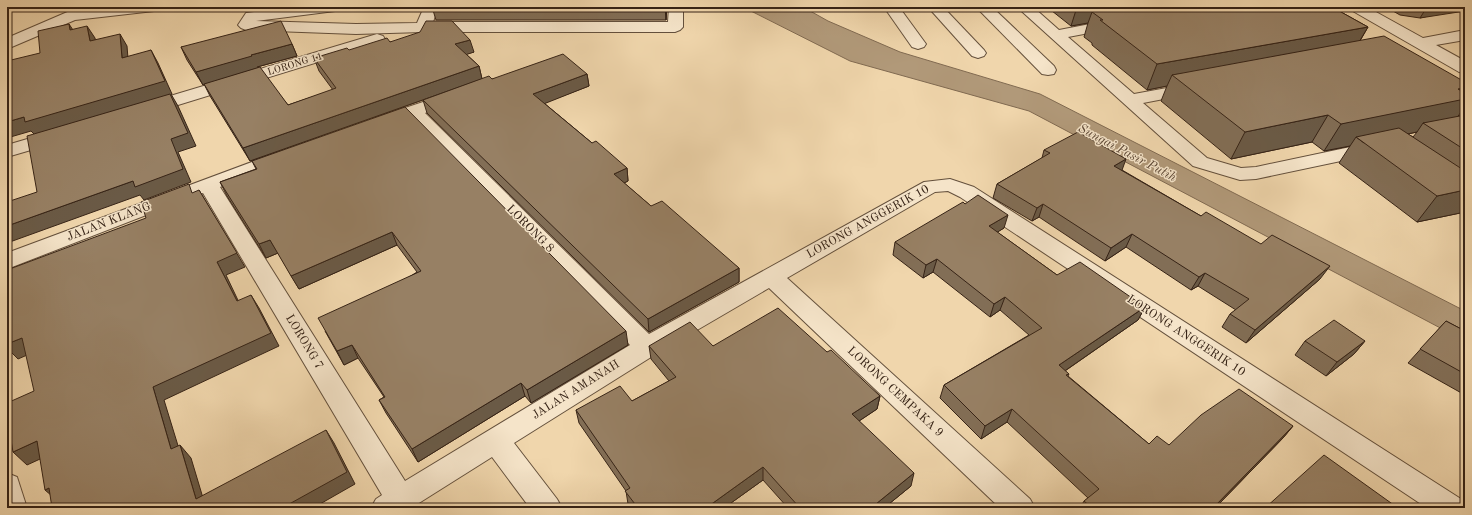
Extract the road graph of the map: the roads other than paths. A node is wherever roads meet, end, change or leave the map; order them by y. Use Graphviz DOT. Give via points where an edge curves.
graph roads {
  1 [pos="92,7"];
  2 [pos="154,7"];
  3 [pos="335,7"];
  4 [pos="430,7"];
  5 [pos="676,7"];
  6 [pos="891,7"];
  7 [pos="935,7"];
  8 [pos="983,7"];
  9 [pos="1024,7"];
  10 [pos="1356,7"];
  11 [pos="72,16"];
  12 [pos="1134,21"];
  13 [pos="424,27"];
  14 [pos="1056,35"];
  15 [pos="1465,35"];
  16 [pos="377,39"];
  17 [pos="1421,43"];
  18 [pos="918,44"];
  19 [pos="8,45"];
  20 [pos="978,53"];
  21 [pos="1465,68"];
  22 [pos="1048,70"];
  23 [pos="1208,86"];
  24 [pos="470,90"];
  25 [pos="1130,100"];
  26 [pos="413,111"];
  27 [pos="128,114"];
  28 [pos="362,130"];
  29 [pos="75,131"];
  30 [pos="1390,146"];
  31 [pos="303,150"];
  32 [pos="7,151"];
  33 [pos="208,184"];
  34 [pos="7,261"];
  35 [pos="770,276"];
  36 [pos="647,347"];
  37 [pos="495,440"];
  38 [pos="7,486"];
  39 [pos="393,504"];
  40 [pos="12,508"];
  41 [pos="546,508"];
  42 [pos="1020,508"];
  43 [pos="1451,508"];
  1 -- 11 [label="street"];
  2 -- 11 [label="street"];
  3 -- 13 [label="street" via="251,16 246,26 356,29"];
  4 -- 13 [label="street"];
  5 -- 13 [label="street" via="675,27"];
  6 -- 18 [label="street"];
  7 -- 20 [label="street"];
  8 -- 22 [label="street"];
  9 -- 14 [label="street"];
  10 -- 17 [label="street"];
  11 -- 19 [label="street"];
  12 -- 14 [label="street"];
  14 -- 25 [label="street"];
  15 -- 17 [label="street"];
  16 -- 27 [label="street, LORONG 11"];
  17 -- 21 [label="street"];
  23 -- 25 [label="street"];
  24 -- 26 [label="street"];
  25 -- 30 [label="street" via="1200,162 1240,174"];
  26 -- 28 [label="street"];
  26 -- 36 [label="street, LORONG 8"];
  29 -- 32 [label="street"];
  31 -- 33 [label="street, JALAN KLANG"];
  33 -- 34 [label="street, JALAN KLANG"];
  33 -- 39 [label="street, LORONG 7"];
  35 -- 36 [label="street, JALAN AMANAH"];
  35 -- 42 [label="street, LORONG CEMPAKA 9"];
  35 -- 43 [label="street, LORONG ANGGERIK 10" via="931,186 950,186 967,192"];
  36 -- 37 [label="street, JALAN AMANAH"];
  37 -- 39 [label="street, JALAN AMANAH"];
  37 -- 41 [label="street"];
  38 -- 40 [label="street"];
}
